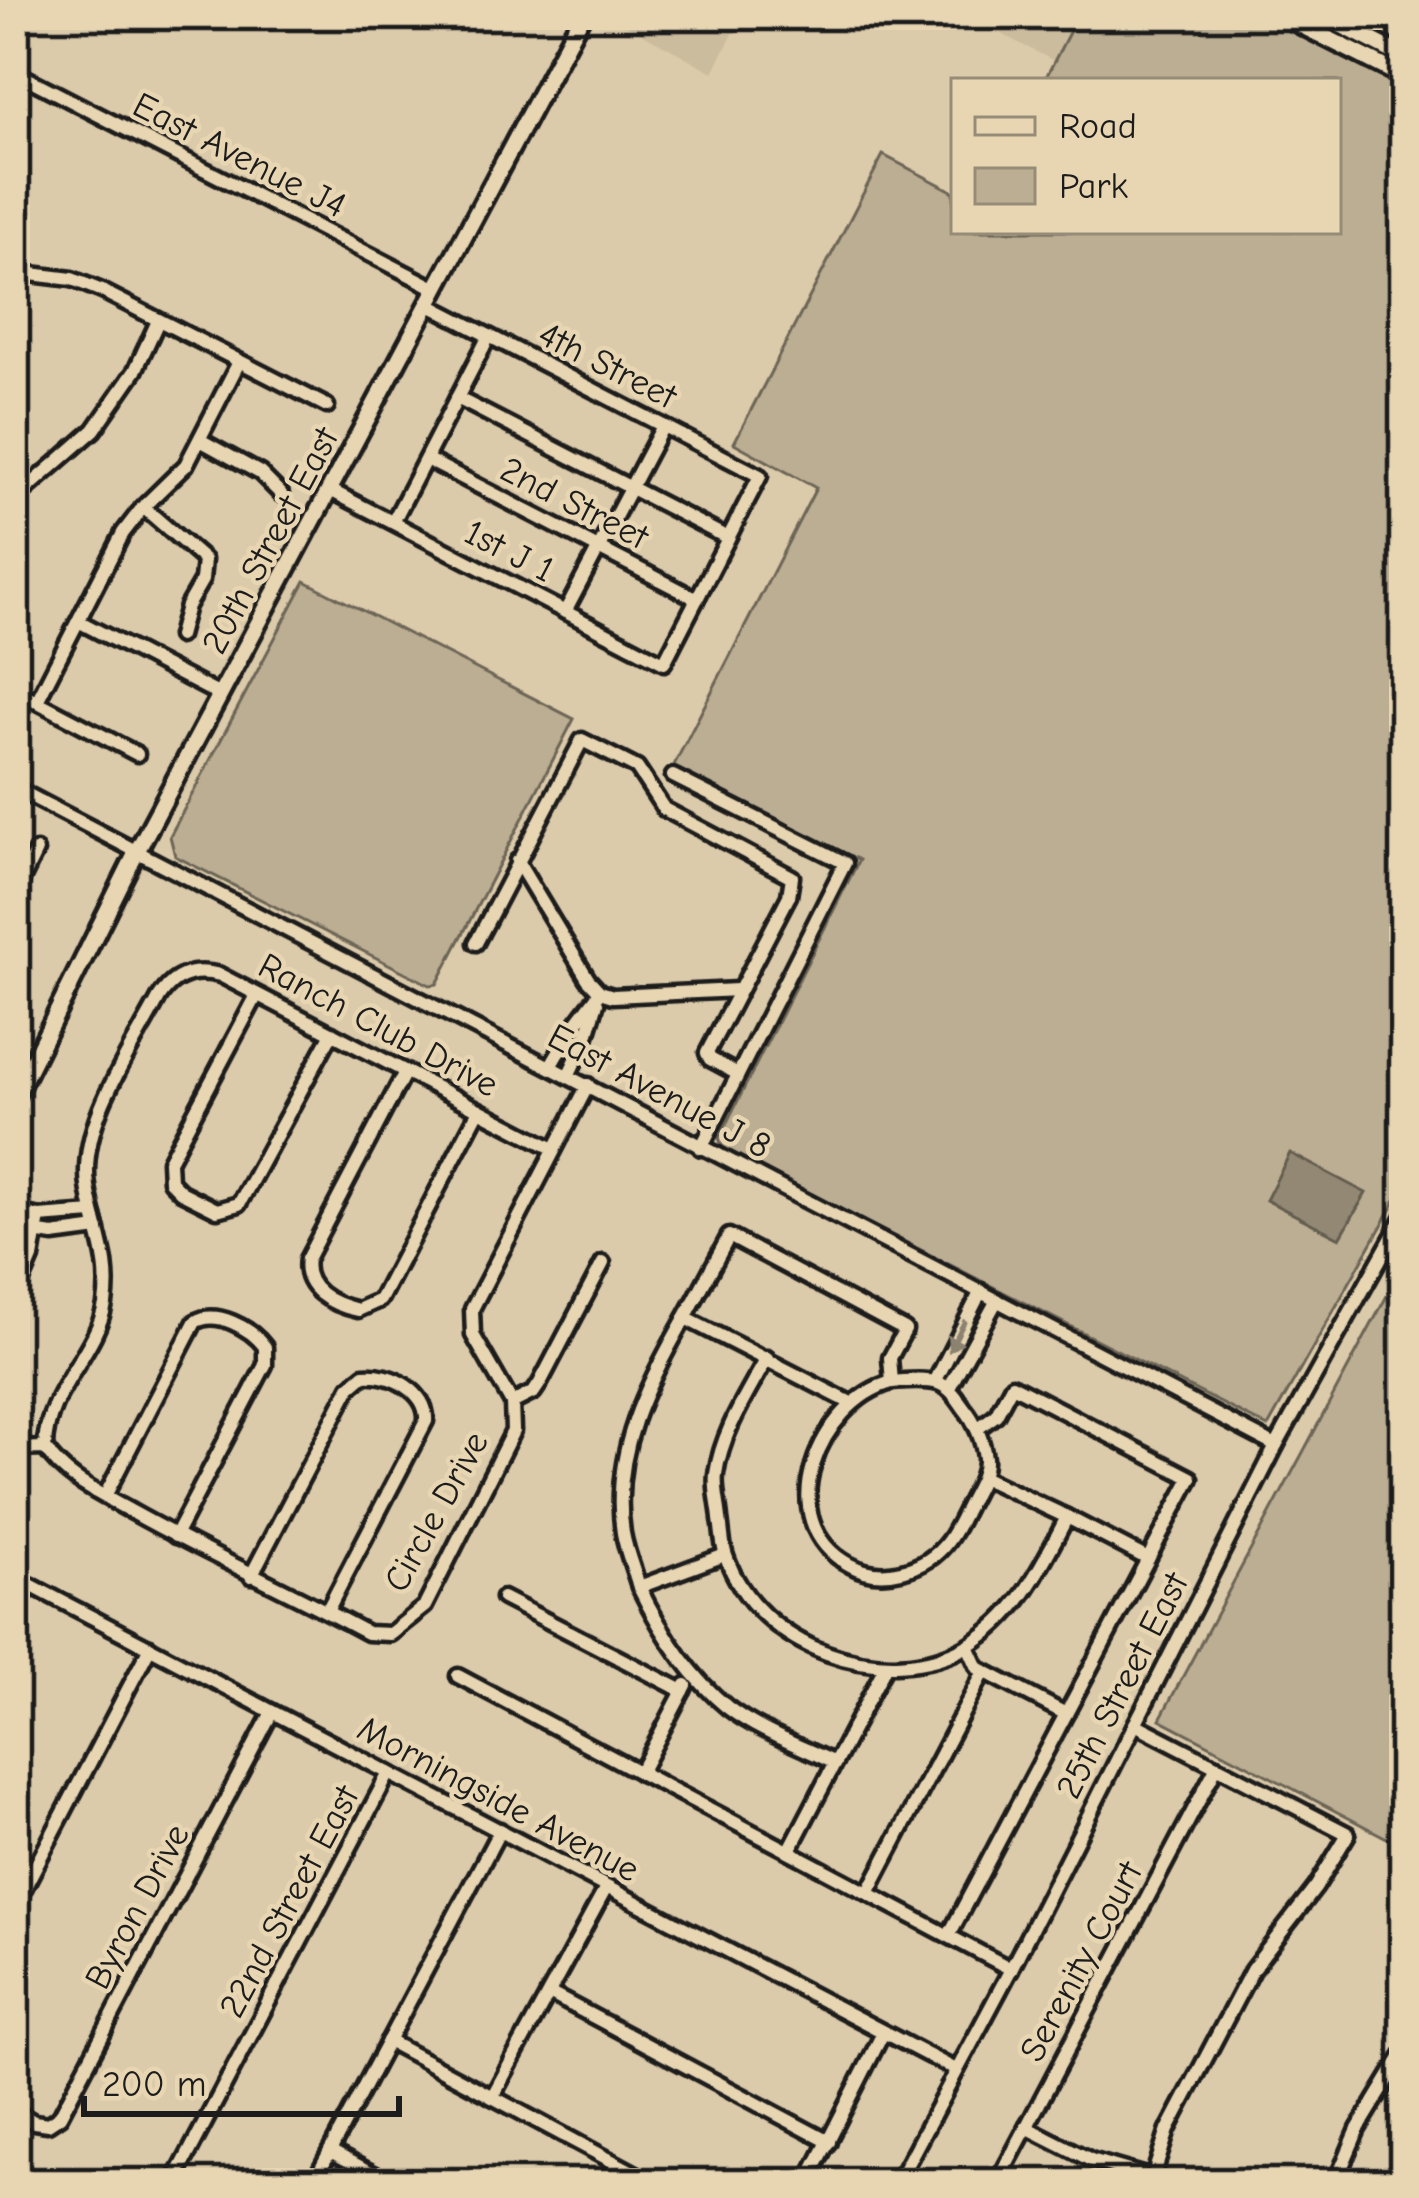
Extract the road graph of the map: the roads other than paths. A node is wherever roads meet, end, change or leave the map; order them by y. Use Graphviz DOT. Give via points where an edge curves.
graph roads {
  1 [pos="582,15"];
  2 [pos="1281,15"];
  3 [pos="1323,15"];
  4 [pos="1404,57"];
  5 [pos="15,72"];
  6 [pos="1404,77"];
  7 [pos="15,272"];
  8 [pos="433,297"];
  9 [pos="158,321"];
  10 [pos="489,336"];
  11 [pos="239,362"];
  12 [pos="457,398"];
  13 [pos="327,406"];
  14 [pos="662,426"];
  15 [pos="200,440"];
  16 [pos="426,459"];
  17 [pos="631,488"];
  18 [pos="330,490"];
  19 [pos="281,494"];
  20 [pos="15,499"];
  21 [pos="143,507"];
  22 [pos="393,522"];
  23 [pos="728,538"];
  24 [pos="598,548"];
  25 [pos="697,599"];
  26 [pos="565,612"];
  27 [pos="80,622"];
  28 [pos="179,637"];
  29 [pos="15,690"];
  30 [pos="220,695"];
  31 [pos="37,701"];
  32 [pos="136,754"];
  33 [pos="673,776"];
  34 [pos="15,788"];
  35 [pos="36,850"];
  36 [pos="136,853"];
  37 [pos="517,861"];
  38 [pos="15,894"];
  39 [pos="476,943"];
  40 [pos="738,990"];
  41 [pos="600,992"];
  42 [pos="257,994"];
  43 [pos="332,1034"];
  44 [pos="551,1065"];
  45 [pos="405,1072"];
  46 [pos="568,1074"];
  47 [pos="738,1074"];
  48 [pos="588,1085"];
  49 [pos="15,1096"];
  50 [pos="478,1110"];
  51 [pos="701,1148"];
  52 [pos="554,1149"];
  53 [pos="15,1210"];
  54 [pos="93,1213"];
  55 [pos="1404,1216"];
  56 [pos="38,1217"];
  57 [pos="15,1229"];
  58 [pos="98,1229"];
  59 [pos="37,1234"];
  60 [pos="603,1263"];
  61 [pos="981,1291"];
  62 [pos="15,1298"];
  63 [pos="997,1300"];
  64 [pos="685,1318"];
  65 [pos="767,1358"];
  66 [pos="892,1382"];
  67 [pos="935,1382"];
  68 [pos="949,1388"];
  69 [pos="512,1403"];
  70 [pos="851,1403"];
  71 [pos="977,1429"];
  72 [pos="1276,1446"];
  73 [pos="45,1448"];
  74 [pos="15,1449"];
  75 [pos="982,1477"];
  76 [pos="105,1496"];
  77 [pos="1067,1517"];
  78 [pos="175,1536"];
  79 [pos="725,1555"];
  80 [pos="1148,1559"];
  81 [pos="251,1576"];
  82 [pos="15,1577"];
  83 [pos="30,1585"];
  84 [pos="639,1588"];
  85 [pos="503,1598"];
  86 [pos="327,1611"];
  87 [pos="15,1614"];
  88 [pos="968,1646"];
  89 [pos="150,1648"];
  90 [pos="886,1667"];
  91 [pos="984,1672"];
  92 [pos="692,1673"];
  93 [pos="458,1676"];
  94 [pos="683,1691"];
  95 [pos="272,1712"];
  96 [pos="1066,1714"];
  97 [pos="1135,1724"];
  98 [pos="835,1763"];
  99 [pos="1217,1766"];
  100 [pos="388,1773"];
  101 [pos="640,1773"];
  102 [pos="500,1830"];
  103 [pos="789,1851"];
  104 [pos="606,1888"];
  105 [pos="868,1892"];
  106 [pos="15,1906"];
  107 [pos="949,1935"];
  108 [pos="1011,1970"];
  109 [pos="549,1993"];
  110 [pos="883,2033"];
  111 [pos="388,2041"];
  112 [pos="1404,2053"];
  113 [pos="956,2070"];
  114 [pos="492,2097"];
  115 [pos="15,2111"];
  116 [pos="1026,2127"];
  117 [pos="829,2142"];
  118 [pos="330,2151"];
  119 [pos="1152,2181"];
  120 [pos="173,2183"];
  121 [pos="313,2183"];
  122 [pos="391,2183"];
  123 [pos="653,2183"];
  124 [pos="807,2183"];
  125 [pos="897,2183"];
  126 [pos="997,2183"];
  127 [pos="1335,2183"];
  1 -- 8 [label="main road, 20th Street East"];
  2 -- 6 [label="main road"];
  3 -- 4 [label="main road"];
  5 -- 8 [label="street, East Avenue J4"];
  7 -- 9 [label="street" via="72,279"];
  8 -- 10 [label="street, 4th Street"];
  8 -- 18 [label="main road, 20th Street East"];
  9 -- 11 [label="street"];
  9 -- 20 [label="street" via="94,430"];
  10 -- 12 [label="street"];
  10 -- 14 [label="street, 4th Street"];
  11 -- 13 [label="street"];
  11 -- 15 [label="street"];
  12 -- 16 [label="street"];
  12 -- 17 [label="street"];
  14 -- 17 [label="street"];
  14 -- 23 [label="street, 4th Street" via="760,476"];
  15 -- 19 [label="street"];
  15 -- 21 [label="street"];
  16 -- 22 [label="street"];
  16 -- 24 [label="street, 2nd Street"];
  17 -- 23 [label="street"];
  17 -- 24 [label="street"];
  18 -- 22 [label="street, 1st J 1"];
  18 -- 30 [label="main road, 20th Street East"];
  21 -- 27 [label="street"];
  21 -- 28 [label="street" via="204,560"];
  22 -- 26 [label="street, 1st J 1"];
  23 -- 25 [label="street"];
  24 -- 25 [label="street, 2nd Street"];
  24 -- 26 [label="street"];
  25 -- 26 [label="street, 1st J 1" via="664,663"];
  27 -- 30 [label="street"];
  27 -- 31 [label="street"];
  29 -- 31 [label="street"];
  30 -- 36 [label="main road, 20th Street East"];
  31 -- 32 [label="street"];
  33 -- 47 [label="street" via="845,863"];
  34 -- 36 [label="street, East Avenue J 8"];
  35 -- 38 [label="street"];
  36 -- 44 [label="street, East Avenue J 8"];
  36 -- 49 [label="main road, 20th Street East"];
  37 -- 39 [label="street"];
  37 -- 40 [label="street" via="582,740 638,767 664,809 792,877"];
  37 -- 41 [label="street"];
  40 -- 41 [label="street"];
  40 -- 47 [label="street" via="707,1053"];
  41 -- 44 [label="street"];
  41 -- 46 [label="street"];
  42 -- 43 [label="street, Ranch Club Drive"];
  42 -- 43 [label="street" via="169,1161 170,1181 181,1192 217,1210 239,1204"];
  42 -- 54 [label="street, Ranch Club Drive" via="208,971 174,980 158,998 90,1134"];
  43 -- 45 [label="street, Ranch Club Drive"];
  44 -- 46 [label="street, East Avenue J 8"];
  45 -- 50 [label="street, Ranch Club Drive"];
  45 -- 50 [label="street" via="306,1264 313,1288 347,1307 369,1308 384,1294"];
  46 -- 48 [label="street, East Avenue J 8"];
  47 -- 51 [label="street"];
  48 -- 51 [label="street, East Avenue J 8"];
  48 -- 52 [label="street, Circle Drive"];
  50 -- 52 [label="street, Ranch Club Drive"];
  51 -- 61 [label="street, East Avenue J 8"];
  52 -- 69 [label="street, Circle Drive" via="472,1309 473,1335"];
  53 -- 56 [label="street"];
  54 -- 56 [label="street"];
  54 -- 58 [label="street"];
  55 -- 72 [label="street, 25th Street East"];
  56 -- 59 [label="street"];
  57 -- 59 [label="street"];
  58 -- 59 [label="street"];
  58 -- 73 [label="street" via="108,1265 104,1309 50,1413"];
  59 -- 62 [label="street"];
  60 -- 69 [label="street" via="540,1383"];
  61 -- 63 [label="street, East Avenue J 8"];
  61 -- 67 [label="street, one-way"];
  63 -- 68 [label="street"];
  63 -- 72 [label="street, East Avenue J 8"];
  64 -- 65 [label="street"];
  64 -- 66 [label="street" via="729,1236 905,1330 890,1358"];
  64 -- 84 [label="street" via="629,1434 623,1531"];
  65 -- 70 [label="street"];
  65 -- 79 [label="street" via="725,1436 715,1478"];
  66 -- 67 [label="street"];
  66 -- 70 [label="street"];
  67 -- 68 [label="street"];
  68 -- 71 [label="street"];
  69 -- 86 [label="street, Circle Drive" via="508,1445 424,1606 390,1634 367,1633"];
  70 -- 75 [label="street" via="809,1474 805,1498 809,1520 836,1558 892,1574 926,1562 948,1542"];
  71 -- 75 [label="street"];
  71 -- 80 [label="street" via="996,1415 1012,1385 1191,1478"];
  72 -- 97 [label="street, 25th Street East"];
  73 -- 74 [label="street"];
  73 -- 76 [label="street" via="57,1466"];
  75 -- 77 [label="street"];
  76 -- 78 [label="street"];
  76 -- 78 [label="street" via="195,1322 212,1315 254,1335 265,1347 265,1365"];
  77 -- 80 [label="street"];
  77 -- 88 [label="street" via="1023,1599"];
  78 -- 81 [label="street"];
  79 -- 84 [label="street"];
  79 -- 90 [label="street" via="774,1624 823,1653"];
  80 -- 96 [label="street"];
  81 -- 86 [label="street"];
  81 -- 86 [label="street" via="352,1383 382,1375 418,1394 426,1421"];
  82 -- 83 [label="street, Morningside Avenue"];
  83 -- 87 [label="street"];
  83 -- 89 [label="street, Morningside Avenue"];
  84 -- 92 [label="street"];
  85 -- 94 [label="street"];
  88 -- 90 [label="street"];
  88 -- 91 [label="street"];
  89 -- 95 [label="street, Morningside Avenue"];
  89 -- 106 [label="street"];
  90 -- 98 [label="street"];
  91 -- 96 [label="street"];
  91 -- 105 [label="street"];
  92 -- 94 [label="street"];
  92 -- 98 [label="street" via="729,1708"];
  93 -- 101 [label="street"];
  94 -- 101 [label="street"];
  95 -- 100 [label="street, Morningside Avenue"];
  95 -- 115 [label="street, Byron Drive" via="59,2116 49,2124"];
  96 -- 107 [label="street"];
  97 -- 99 [label="street"];
  97 -- 108 [label="street, 25th Street East"];
  98 -- 103 [label="street"];
  99 -- 116 [label="street, Serenity Court"];
  99 -- 119 [label="street" via="1348,1834 1252,1970 1168,2131"];
  100 -- 102 [label="street, Morningside Avenue"];
  100 -- 120 [label="street, 22nd Street East"];
  101 -- 103 [label="street"];
  102 -- 104 [label="street, Morningside Avenue"];
  102 -- 111 [label="street"];
  103 -- 105 [label="street"];
  104 -- 109 [label="street"];
  104 -- 110 [label="street, Morningside Avenue"];
  105 -- 107 [label="street"];
  107 -- 108 [label="street"];
  108 -- 113 [label="street, 25th Street East"];
  109 -- 114 [label="street"];
  109 -- 117 [label="street"];
  110 -- 113 [label="street, Morningside Avenue"];
  110 -- 117 [label="street"];
  111 -- 114 [label="street"];
  111 -- 118 [label="street"];
  112 -- 127 [label="street"];
  113 -- 125 [label="street, 25th Street East"];
  114 -- 123 [label="street"];
  116 -- 119 [label="street"];
  116 -- 126 [label="street, Serenity Court"];
  117 -- 124 [label="street"];
  118 -- 121 [label="street"];
  118 -- 122 [label="street"];
}
